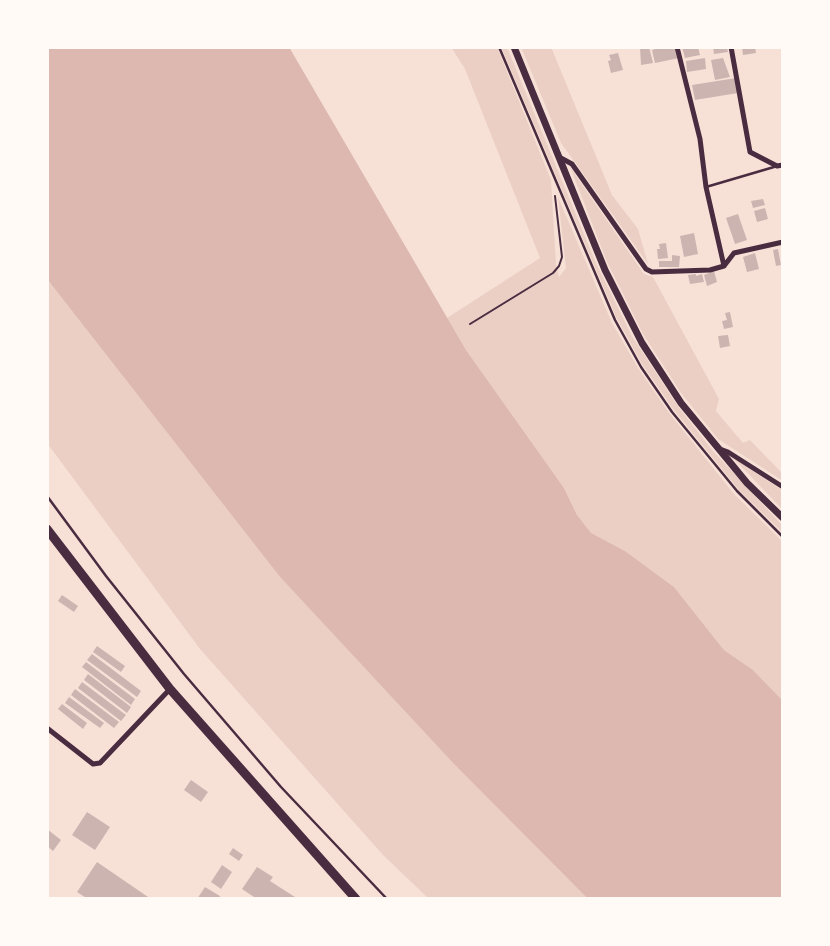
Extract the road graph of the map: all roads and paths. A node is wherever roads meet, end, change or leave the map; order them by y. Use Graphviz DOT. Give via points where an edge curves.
graph roads {
  1 [pos="499,47"];
  2 [pos="514,47"];
  3 [pos="677,47"];
  4 [pos="731,47"];
  5 [pos="559,157"];
  6 [pos="780,165"];
  7 [pos="556,185"];
  8 [pos="706,187"];
  9 [pos="783,242"];
  10 [pos="724,266"];
  11 [pos="470,324"];
  12 [pos="718,448"];
  13 [pos="783,487"];
  14 [pos="47,496"];
  15 [pos="783,518"];
  16 [pos="47,530"];
  17 [pos="783,537"];
  18 [pos="170,690"];
  19 [pos="47,728"];
  20 [pos="356,899"];
  21 [pos="387,899"];
  1 -- 7 [label="lane"];
  2 -- 5 [label="main road"];
  3 -- 8 [label="street"];
  4 -- 6 [label="street" via="750,152"];
  5 -- 10 [label="street" via="572,164 646,269 660,273"];
  5 -- 12 [label="main road" via="605,270 642,343 681,403"];
  6 -- 8 [label="lane"];
  7 -- 11 [label="path" via="559,266"];
  7 -- 17 [label="lane" via="615,320 641,367 737,491"];
  8 -- 10 [label="street"];
  9 -- 10 [label="street" via="734,253"];
  12 -- 13 [label="street"];
  12 -- 15 [label="main road"];
  14 -- 21 [label="lane" via="184,674 281,788"];
  16 -- 18 [label="highway"];
  18 -- 19 [label="street" via="100,764 93,764"];
  18 -- 20 [label="highway"];
}
